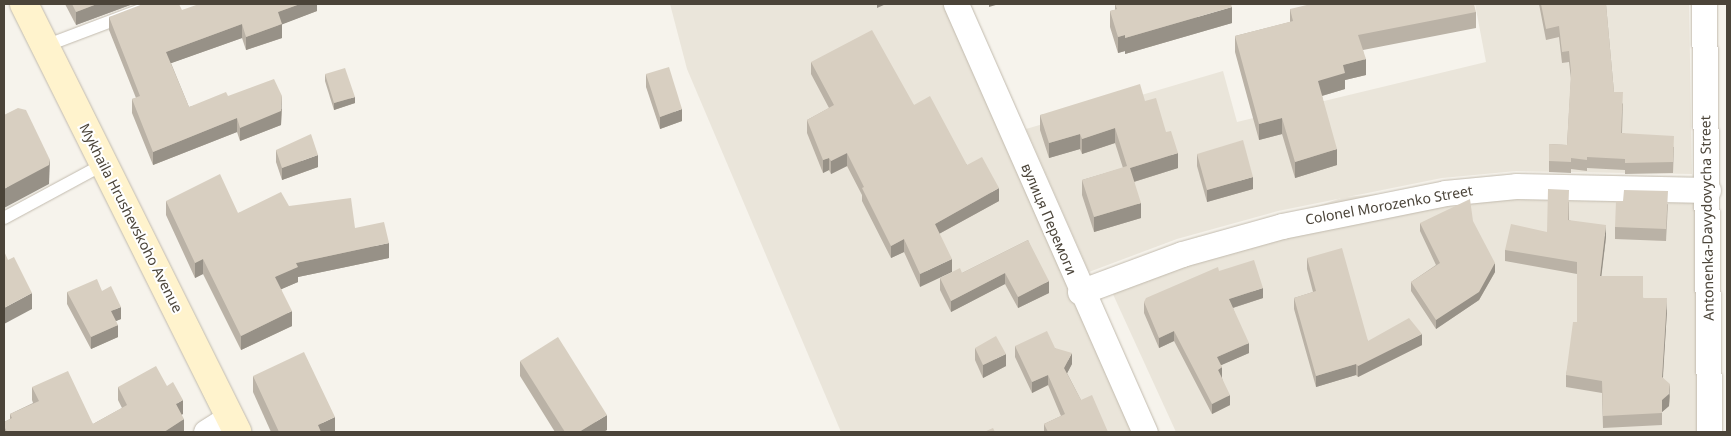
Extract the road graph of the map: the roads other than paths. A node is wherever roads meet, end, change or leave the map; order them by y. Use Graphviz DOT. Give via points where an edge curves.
graph roads {
  1 [pos="24,4"];
  2 [pos="156,4"];
  3 [pos="956,4"];
  4 [pos="1704,4"];
  5 [pos="45,46"];
  6 [pos="104,164"];
  7 [pos="1708,190"];
  8 [pos="4,218"];
  9 [pos="1080,292"];
  10 [pos="234,424"];
  11 [pos="206,432"];
  12 [pos="1145,432"];
  13 [pos="1709,432"];
  1 -- 5 [label="main road, Mykhaila Hrushevskoho Avenue"];
  2 -- 5 [label="lane"];
  3 -- 9 [label="street, вулиця Перемоги"];
  4 -- 7 [label="street, Antonenka-Davydovycha Street"];
  5 -- 6 [label="main road, Mykhaila Hrushevskoho Avenue"];
  6 -- 8 [label="lane"];
  6 -- 10 [label="main road, Mykhaila Hrushevskoho Avenue"];
  7 -- 9 [label="street, Colonel Morozenko Street" via="1516,186 1445,193 1282,226 1182,254"];
  7 -- 13 [label="street, Antonenka-Davydovycha Street"];
  9 -- 12 [label="street, вулиця Перемоги"];
  10 -- 11 [label="street"];
}
